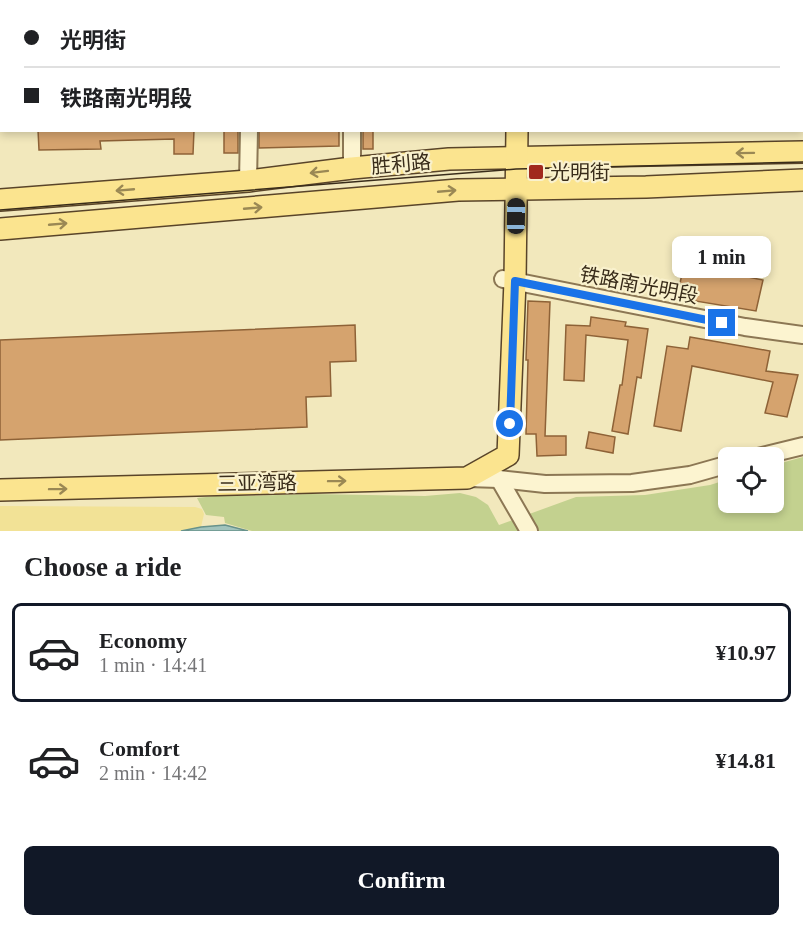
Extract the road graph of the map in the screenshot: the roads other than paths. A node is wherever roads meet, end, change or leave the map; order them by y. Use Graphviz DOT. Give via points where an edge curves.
graph roads {
  1 [pos="249,132"];
  2 [pos="352,132"];
  3 [pos="504,132"];
  4 [pos="516,132"];
  5 [pos="803,152"];
  6 [pos="510,158"];
  7 [pos="352,168"];
  8 [pos="803,180"];
  9 [pos="248,181"];
  10 [pos="509,189"];
  11 [pos="0,200"];
  12 [pos="0,229"];
  13 [pos="509,280"];
  14 [pos="803,335"];
  15 [pos="803,446"];
  16 [pos="784,451"];
  17 [pos="501,466"];
  18 [pos="718,467"];
  19 [pos="0,490"];
  20 [pos="529,531"];
  1 -- 9 [label="street"];
  2 -- 7 [label="street"];
  3 -- 6 [label="main road"];
  4 -- 6 [label="main road"];
  5 -- 6 [label="main road, 胜利路, one-way"];
  6 -- 7 [label="main road, 胜利路"];
  6 -- 10 [label="main road"];
  7 -- 9 [label="main road, 胜利路, one-way"];
  8 -- 10 [label="main road, 胜利路"];
  9 -- 11 [label="main road, 胜利路, one-way"];
  12 -- 10 [label="main road, 胜利路, one-way"];
  10 -- 13 [label="main road"];
  13 -- 14 [label="street, 铁路南光明段"];
  13 -- 17 [label="main road" via="495,449"];
  15 -- 16 [label="street"];
  17 -- 18 [label="street" via="545,484 632,483"];
  19 -- 17 [label="main road, 三亚湾路, one-way" via="466,478"];
  17 -- 20 [label="street" via="512,504"];
}
